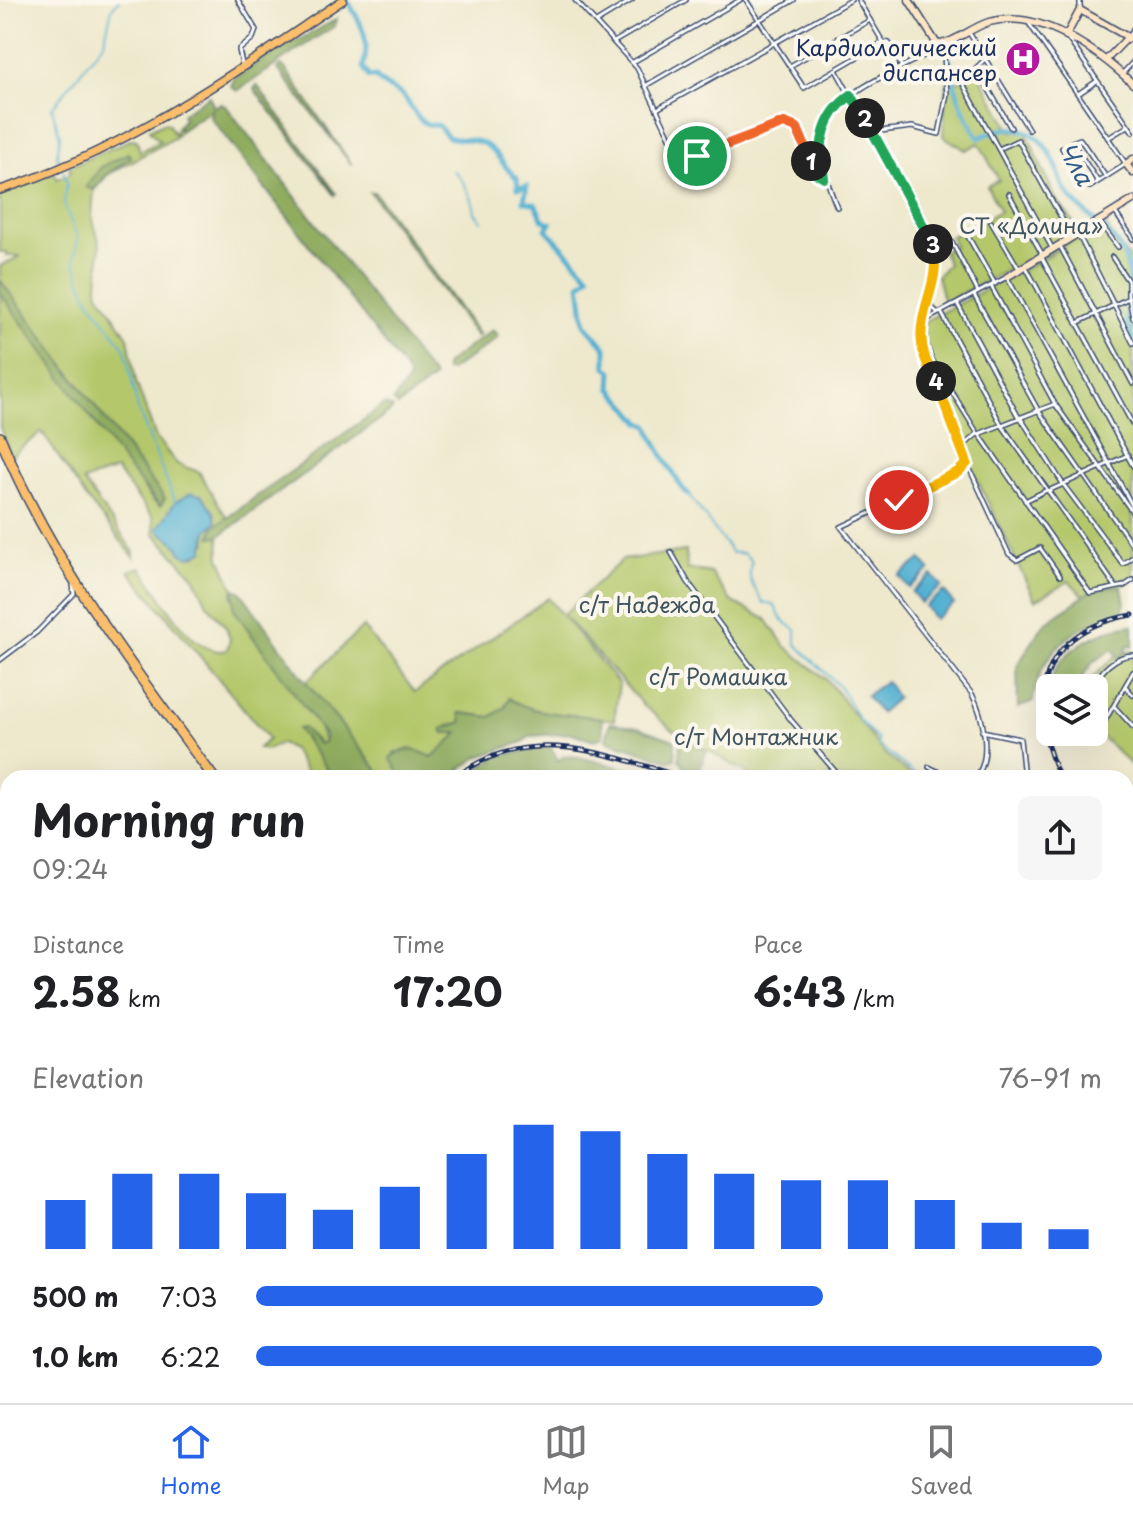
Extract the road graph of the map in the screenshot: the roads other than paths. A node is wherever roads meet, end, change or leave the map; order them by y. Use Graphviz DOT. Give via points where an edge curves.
graph roads {
  1 [pos="238,0"];
  2 [pos="576,0"];
  3 [pos="632,0"];
  4 [pos="686,0"];
  5 [pos="740,0"];
  6 [pos="746,0"];
  7 [pos="794,0"];
  8 [pos="851,0"];
  9 [pos="858,0"];
  10 [pos="909,0"];
  11 [pos="1080,0"];
  12 [pos="341,2"];
  13 [pos="1080,10"];
  14 [pos="761,20"];
  15 [pos="870,20"];
  16 [pos="1027,21"];
  17 [pos="596,22"];
  18 [pos="1133,29"];
  19 [pos="968,31"];
  20 [pos="1066,36"];
  21 [pos="1131,38"];
  22 [pos="614,42"];
  23 [pos="883,42"];
  24 [pos="774,43"];
  25 [pos="941,44"];
  26 [pos="986,58"];
  27 [pos="1106,60"];
  28 [pos="633,62"];
  29 [pos="1133,62"];
  30 [pos="242,63"];
  31 [pos="789,67"];
  32 [pos="902,67"];
  33 [pos="977,69"];
  34 [pos="836,70"];
  35 [pos="1122,74"];
  36 [pos="1097,81"];
  37 [pos="1133,84"];
  38 [pos="645,86"];
  39 [pos="1078,94"];
  40 [pos="851,95"];
  41 [pos="657,109"];
  42 [pos="1128,126"];
  43 [pos="1011,128"];
  44 [pos="1029,130"];
  45 [pos="873,132"];
  46 [pos="1133,132"];
  47 [pos="1108,138"];
  48 [pos="1072,142"];
  49 [pos="999,149"];
  50 [pos="1130,162"];
  51 [pos="54,170"];
  52 [pos="1133,173"];
  53 [pos="823,176"];
  54 [pos="1106,177"];
  55 [pos="32,180"];
  56 [pos="1098,182"];
  57 [pos="0,190"];
  58 [pos="1009,194"];
  59 [pos="1133,200"];
  60 [pos="837,207"];
  61 [pos="1115,212"];
  62 [pos="991,222"];
  63 [pos="1101,222"];
  64 [pos="966,233"];
  65 [pos="1076,237"];
  66 [pos="1133,239"];
  67 [pos="952,242"];
  68 [pos="1118,247"];
  69 [pos="1057,248"];
  70 [pos="1043,257"];
  71 [pos="1112,257"];
  72 [pos="1023,269"];
  73 [pos="1007,277"];
  74 [pos="993,285"];
  75 [pos="976,294"];
  76 [pos="1130,298"];
  77 [pos="925,302"];
  78 [pos="957,303"];
  79 [pos="1113,306"];
  80 [pos="939,312"];
  81 [pos="1095,313"];
  82 [pos="1133,318"];
  83 [pos="920,323"];
  84 [pos="1077,323"];
  85 [pos="1133,343"];
  86 [pos="1133,384"];
  87 [pos="1055,404"];
  88 [pos="1038,410"];
  89 [pos="1019,417"];
  90 [pos="1001,424"];
  91 [pos="1133,425"];
  92 [pos="979,434"];
  93 [pos="0,437"];
  94 [pos="963,446"];
  95 [pos="1128,455"];
  96 [pos="967,463"];
  97 [pos="1109,464"];
  98 [pos="1133,466"];
  99 [pos="1100,468"];
  100 [pos="1081,476"];
  101 [pos="1063,484"];
  102 [pos="1047,491"];
  103 [pos="1025,501"];
  104 [pos="1133,507"];
  105 [pos="1133,513"];
  106 [pos="1133,546"];
  107 [pos="671,552"];
  108 [pos="1133,557"];
  109 [pos="66,570"];
  110 [pos="1060,576"];
  111 [pos="1133,580"];
  112 [pos="1116,587"];
  113 [pos="70,599"];
  114 [pos="93,612"];
  115 [pos="1133,655"];
  116 [pos="0,660"];
  117 [pos="1133,672"];
  118 [pos="1104,674"];
  119 [pos="1125,685"];
  120 [pos="1133,695"];
  121 [pos="1113,705"];
  122 [pos="1108,714"];
  123 [pos="1133,727"];
  124 [pos="982,731"];
  125 [pos="929,767"];
  126 [pos="208,770"];
  127 [pos="834,770"];
  128 [pos="935,770"];
  129 [pos="979,770"];
  130 [pos="1023,770"];
  1 -- 30 [label="street" via="256,30 239,50"];
  2 -- 17 [label="street"];
  3 -- 17 [label="street"];
  4 -- 22 [label="street"];
  5 -- 28 [label="street"];
  6 -- 14 [label="street"];
  7 -- 14 [label="street"];
  8 -- 24 [label="street"];
  9 -- 15 [label="street"];
  10 -- 25 [label="street"];
  11 -- 13 [label="street"];
  12 -- 30 [label="main road"];
  13 -- 20 [label="street"];
  13 -- 21 [label="street"];
  14 -- 24 [label="street"];
  14 -- 38 [label="street"];
  15 -- 23 [label="street"];
  15 -- 31 [label="street"];
  16 -- 19 [label="street" via="998,20"];
  16 -- 20 [label="street"];
  16 -- 39 [label="street"];
  17 -- 22 [label="street"];
  18 -- 21 [label="street"];
  19 -- 25 [label="street"];
  19 -- 26 [label="street"];
  20 -- 27 [label="street"];
  20 -- 36 [label="street"];
  21 -- 27 [label="street"];
  22 -- 28 [label="street"];
  23 -- 32 [label="street" via="889,43"];
  23 -- 34 [label="street"];
  24 -- 31 [label="street"];
  24 -- 41 [label="street"];
  25 -- 32 [label="street"];
  25 -- 45 [label="street" via="947,94 940,133 912,127"];
  26 -- 33 [label="street"];
  26 -- 44 [label="street"];
  27 -- 35 [label="street"];
  28 -- 38 [label="street"];
  29 -- 35 [label="street"];
  30 -- 51 [label="main road" via="235,73 161,120"];
  31 -- 34 [label="street" via="807,87"];
  32 -- 40 [label="street"];
  33 -- 43 [label="street"];
  33 -- 49 [label="street" via="962,82"];
  34 -- 40 [label="street"];
  35 -- 37 [label="street"];
  36 -- 39 [label="street"];
  36 -- 42 [label="street"];
  38 -- 41 [label="street"];
  39 -- 47 [label="street"];
  40 -- 45 [label="street"];
  40 -- 53 [label="street" via="838,105 823,133"];
  41 -- 53 [label="street" via="682,162 784,123 797,128 817,174"];
  42 -- 46 [label="street"];
  42 -- 47 [label="street"];
  45 -- 77 [label="street" via="934,246 935,270"];
  47 -- 50 [label="street"];
  48 -- 54 [label="street" via="1080,139"];
  48 -- 56 [label="street"];
  48 -- 56 [label="street" via="1063,150 1088,186"];
  49 -- 65 [label="street" via="1018,140"];
  49 -- 69 [label="street"];
  50 -- 52 [label="street"];
  50 -- 54 [label="street"];
  51 -- 55 [label="main road"];
  51 -- 57 [label="main road"];
  53 -- 60 [label="street"];
  54 -- 56 [label="street"];
  55 -- 57 [label="main road"];
  55 -- 57 [label="main road"];
  58 -- 70 [label="street"];
  59 -- 61 [label="street"];
  61 -- 63 [label="street"];
  61 -- 66 [label="street"];
  62 -- 72 [label="street"];
  63 -- 65 [label="street"];
  63 -- 68 [label="street"];
  64 -- 74 [label="street"];
  65 -- 69 [label="street"];
  65 -- 79 [label="street"];
  67 -- 75 [label="street"];
  69 -- 70 [label="street"];
  69 -- 81 [label="street"];
  70 -- 72 [label="street"];
  70 -- 84 [label="street"];
  71 -- 76 [label="street" via="1128,281"];
  72 -- 73 [label="street"];
  72 -- 95 [label="street"];
  73 -- 74 [label="street"];
  73 -- 97 [label="street"];
  74 -- 75 [label="street"];
  74 -- 87 [label="street"];
  75 -- 78 [label="street"];
  75 -- 88 [label="street"];
  76 -- 79 [label="street"];
  76 -- 82 [label="street"];
  77 -- 80 [label="street"];
  77 -- 83 [label="street"];
  78 -- 80 [label="street"];
  78 -- 89 [label="street"];
  79 -- 81 [label="street"];
  79 -- 85 [label="street"];
  80 -- 83 [label="street"];
  80 -- 90 [label="street"];
  81 -- 84 [label="street"];
  81 -- 86 [label="street"];
  83 -- 92 [label="street" via="931,358"];
  83 -- 94 [label="street" via="927,364"];
  84 -- 91 [label="street"];
  87 -- 88 [label="street"];
  87 -- 99 [label="street"];
  88 -- 89 [label="street"];
  88 -- 100 [label="street"];
  89 -- 90 [label="street"];
  89 -- 101 [label="street"];
  90 -- 92 [label="street"];
  90 -- 102 [label="street"];
  92 -- 94 [label="street"];
  92 -- 103 [label="street"];
  93 -- 109 [label="highway"];
  94 -- 96 [label="street"];
  95 -- 97 [label="street"];
  95 -- 98 [label="street"];
  96 -- 110 [label="street" via="1009,554 1019,559 1040,548"];
  96 -- 124 [label="street" via="841,527 972,694"];
  97 -- 99 [label="street"];
  97 -- 104 [label="street"];
  99 -- 100 [label="street"];
  99 -- 105 [label="street"];
  100 -- 101 [label="street"];
  100 -- 106 [label="street"];
  101 -- 102 [label="street"];
  101 -- 108 [label="street" via="1123,564"];
  102 -- 103 [label="street"];
  102 -- 112 [label="street"];
  103 -- 112 [label="street" via="1090,593"];
  107 -- 127 [label="street" via="791,720"];
  109 -- 113 [label="street" via="75,589"];
  109 -- 114 [label="highway"];
  111 -- 112 [label="street"];
  113 -- 114 [label="street" via="79,597"];
  113 -- 116 [label="street"];
  114 -- 126 [label="highway"];
  115 -- 118 [label="street" via="1123,655"];
  117 -- 119 [label="street"];
  119 -- 120 [label="street"];
  119 -- 121 [label="street"];
  121 -- 122 [label="street"];
  121 -- 123 [label="street"];
  124 -- 129 [label="street" via="984,761"];
  124 -- 130 [label="street" via="1020,739"];
  125 -- 128 [label="street"];
}
